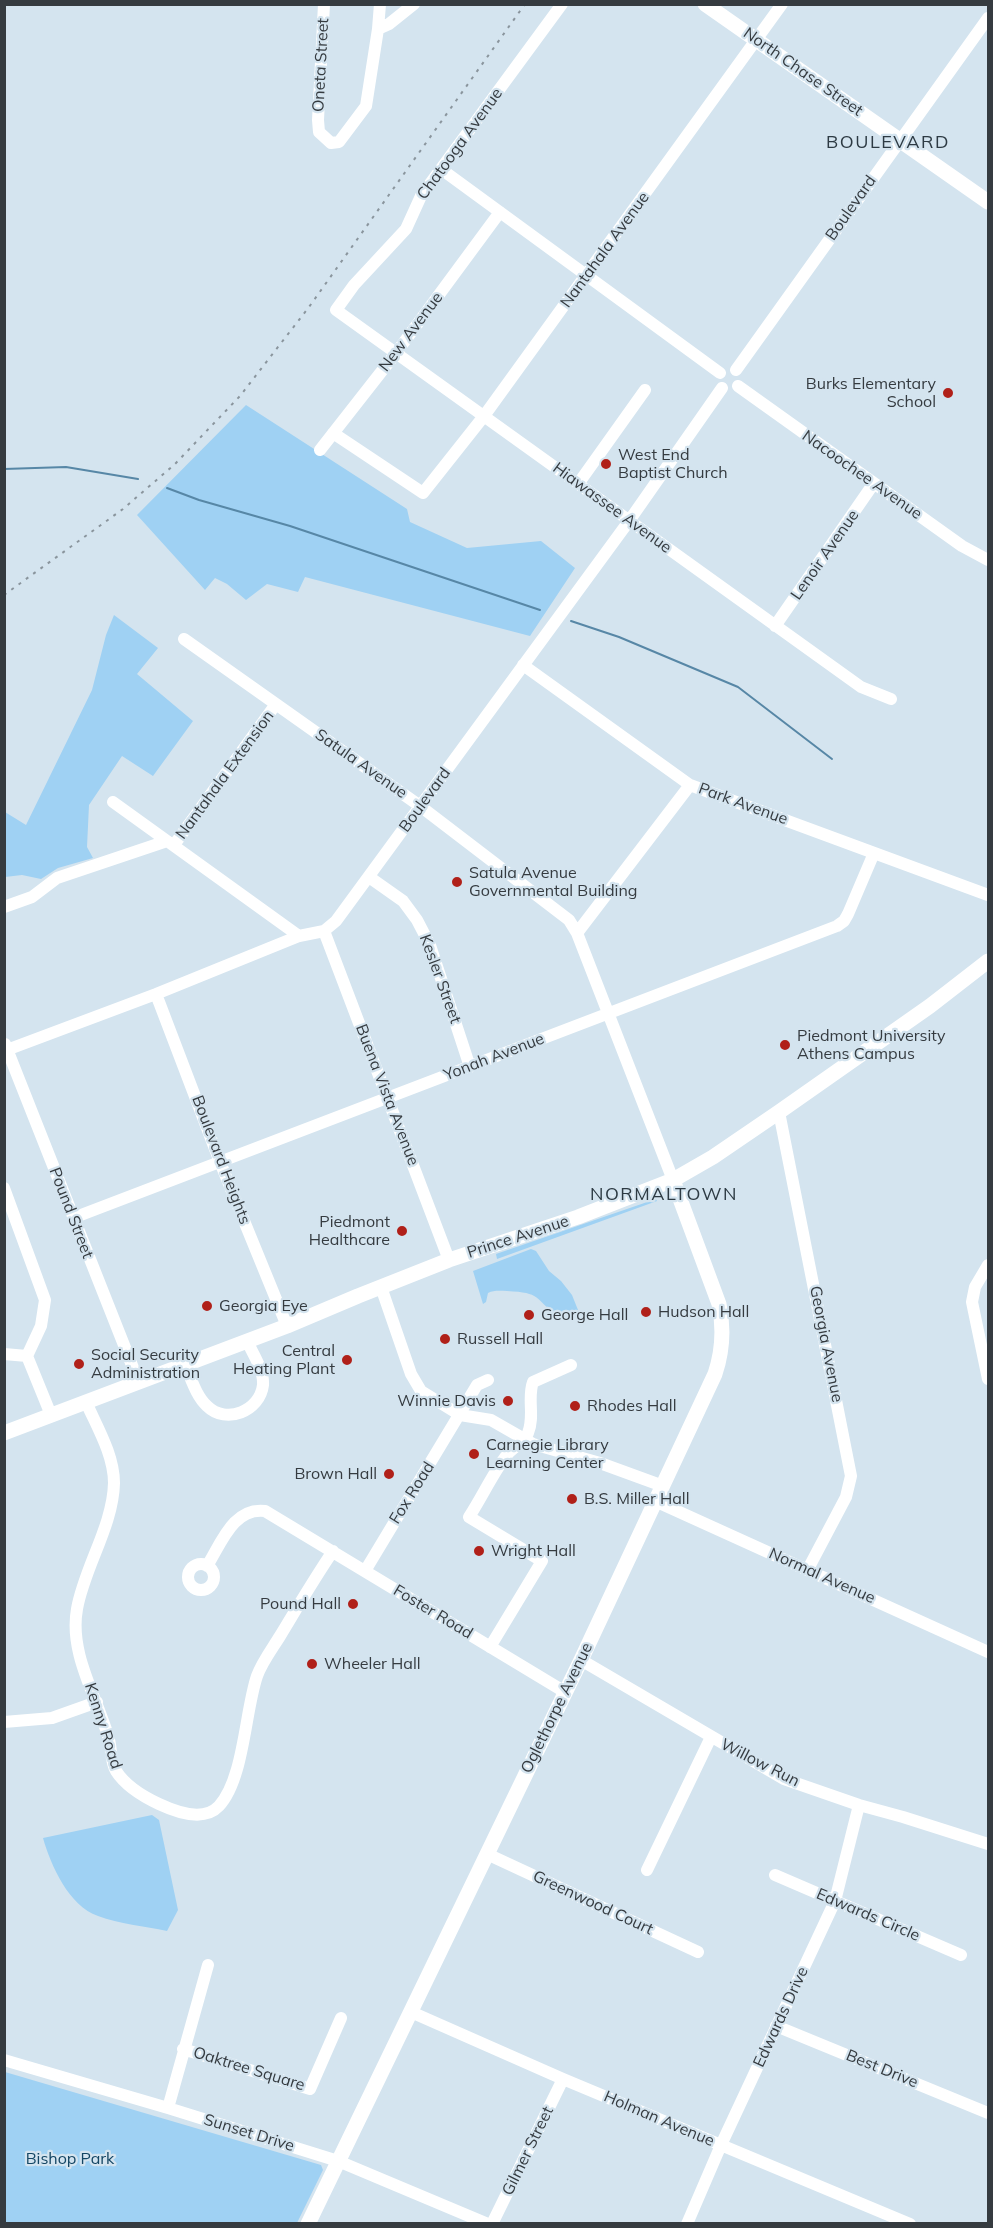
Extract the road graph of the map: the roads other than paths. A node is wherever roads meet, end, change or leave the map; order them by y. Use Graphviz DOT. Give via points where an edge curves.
graph roads {
  1 [pos="324,4"];
  2 [pos="380,4"];
  3 [pos="414,4"];
  4 [pos="562,4"];
  5 [pos="705,4"];
  6 [pos="782,4"];
  7 [pos="988,18"];
  8 [pos="378,29"];
  9 [pos="757,39"];
  10 [pos="900,140"];
  11 [pos="441,169"];
  12 [pos="988,202"];
  13 [pos="500,212"];
  14 [pos="586,275"];
  15 [pos="336,310"];
  16 [pos="396,353"];
  17 [pos="736,370"];
  18 [pos="720,372"];
  19 [pos="738,386"];
  20 [pos="722,388"];
  21 [pos="645,390"];
  22 [pos="484,416"];
  23 [pos="333,433"];
  24 [pos="320,450"];
  25 [pos="874,483"];
  26 [pos="579,484"];
  27 [pos="629,520"];
  28 [pos="988,560"];
  29 [pos="775,626"];
  30 [pos="184,639"];
  31 [pos="523,665"];
  32 [pos="891,699"];
  33 [pos="276,704"];
  34 [pos="690,785"];
  35 [pos="113,802"];
  36 [pos="420,806"];
  37 [pos="170,843"];
  38 [pos="874,853"];
  39 [pos="369,877"];
  40 [pos="988,895"];
  41 [pos="4,907"];
  42 [pos="324,931"];
  43 [pos="576,933"];
  44 [pos="299,936"];
  45 [pos="988,961"];
  46 [pos="156,994"];
  47 [pos="606,1014"];
  48 [pos="6,1048"];
  49 [pos="470,1067"];
  50 [pos="387,1098"];
  51 [pos="779,1112"];
  52 [pos="220,1162"];
  53 [pos="673,1180"];
  54 [pos="4,1188"];
  55 [pos="74,1218"];
  56 [pos="449,1260"];
  57 [pos="988,1264"];
  58 [pos="381,1287"];
  59 [pos="287,1326"];
  60 [pos="983,1334"];
  61 [pos="248,1341"];
  62 [pos="4,1354"];
  63 [pos="27,1356"];
  64 [pos="185,1365"];
  65 [pos="571,1365"];
  66 [pos="488,1380"];
  67 [pos="988,1380"];
  68 [pos="139,1383"];
  69 [pos="86,1402"];
  70 [pos="51,1415"];
  71 [pos="460,1415"];
  72 [pos="4,1433"];
  73 [pos="525,1440"];
  74 [pos="663,1486"];
  75 [pos="655,1501"];
  76 [pos="333,1551"];
  77 [pos="207,1566"];
  78 [pos="808,1569"];
  79 [pos="365,1571"];
  80 [pos="490,1647"];
  81 [pos="988,1652"];
  82 [pos="581,1659"];
  83 [pos="565,1692"];
  84 [pos="97,1702"];
  85 [pos="4,1722"];
  86 [pos="711,1737"];
  87 [pos="859,1805"];
  88 [pos="988,1844"];
  89 [pos="487,1854"];
  90 [pos="647,1870"];
  91 [pos="775,1875"];
  92 [pos="835,1901"];
  93 [pos="698,1952"];
  94 [pos="961,1955"];
  95 [pos="208,1965"];
  96 [pos="411,2012"];
  97 [pos="341,2018"];
  98 [pos="776,2026"];
  99 [pos="183,2049"];
  100 [pos="4,2060"];
  101 [pos="563,2079"];
  102 [pos="168,2108"];
  103 [pos="988,2113"];
  104 [pos="721,2145"];
  105 [pos="338,2161"];
  106 [pos="308,2223"];
  107 [pos="490,2223"];
  108 [pos="687,2223"];
  109 [pos="910,2223"];
  1 -- 8 [label="street, Oneta Street" via="319,132 331,143 343,138 366,106"];
  2 -- 8 [label="street"];
  3 -- 8 [label="street"];
  4 -- 11 [label="street, Chatooga Avenue"];
  5 -- 9 [label="main road, North Chase Street"];
  6 -- 9 [label="street, Nantahala Avenue"];
  7 -- 10 [label="street, Boulevard"];
  9 -- 10 [label="main road, North Chase Street"];
  9 -- 14 [label="street, Nantahala Avenue"];
  10 -- 12 [label="main road, North Chase Street"];
  10 -- 17 [label="street, Boulevard"];
  11 -- 13 [label="street"];
  11 -- 15 [label="street, Chatooga Avenue" via="421,196 406,229"];
  13 -- 14 [label="street"];
  13 -- 16 [label="street, New Avenue"];
  14 -- 18 [label="street"];
  14 -- 22 [label="street, Nantahala Avenue"];
  15 -- 16 [label="street, Hiawassee Avenue"];
  16 -- 22 [label="street, Hiawassee Avenue"];
  16 -- 23 [label="street, New Avenue"];
  17 -- 18 [label="street"];
  17 -- 19 [label="street"];
  18 -- 20 [label="street"];
  19 -- 20 [label="street"];
  19 -- 25 [label="street, Nacoochee Avenue"];
  20 -- 27 [label="street, Boulevard"];
  21 -- 26 [label="street"];
  22 -- 23 [label="street, Nantahala Avenue" via="423,493"];
  22 -- 26 [label="street, Hiawassee Avenue"];
  23 -- 24 [label="street, New Avenue"];
  25 -- 28 [label="street, Nacoochee Avenue"];
  25 -- 29 [label="street, Lenoir Avenue"];
  26 -- 27 [label="street, Hiawassee Avenue"];
  27 -- 29 [label="street, Hiawassee Avenue"];
  27 -- 31 [label="street, Boulevard"];
  29 -- 32 [label="street, Hiawassee Avenue" via="861,687"];
  30 -- 33 [label="street, Satula Avenue"];
  31 -- 34 [label="street, Park Avenue"];
  31 -- 36 [label="street, Boulevard"];
  33 -- 36 [label="street, Satula Avenue"];
  33 -- 37 [label="street, Nantahala Extension"];
  34 -- 38 [label="street, Park Avenue"];
  34 -- 43 [label="street"];
  35 -- 37 [label="street"];
  36 -- 39 [label="street, Boulevard"];
  36 -- 43 [label="street, Satula Avenue" via="561,912"];
  37 -- 41 [label="street, Nantahala Extension" via="57,878 32,897"];
  37 -- 44 [label="street"];
  38 -- 40 [label="street, Park Avenue"];
  38 -- 47 [label="street, Yonah Avenue" via="844,921 837,926"];
  39 -- 42 [label="street, Boulevard"];
  39 -- 49 [label="street, Kesler Street" via="403,901 417,920 430,945"];
  42 -- 44 [label="street"];
  42 -- 50 [label="street, Buena Vista Avenue"];
  43 -- 47 [label="street, Satula Avenue"];
  44 -- 46 [label="street"];
  45 -- 51 [label="main road, Prince Avenue"];
  46 -- 48 [label="street"];
  46 -- 52 [label="street, Boulevard Heights"];
  47 -- 49 [label="street, Yonah Avenue"];
  47 -- 53 [label="street, Satula Avenue"];
  48 -- 55 [label="street, Pound Street"];
  49 -- 50 [label="street, Yonah Avenue"];
  50 -- 52 [label="street, Yonah Avenue"];
  50 -- 56 [label="street, Buena Vista Avenue"];
  51 -- 53 [label="main road, Prince Avenue"];
  51 -- 78 [label="street, Georgia Avenue" via="851,1476 846,1497"];
  52 -- 55 [label="street, Yonah Avenue"];
  52 -- 59 [label="street, Boulevard Heights"];
  53 -- 56 [label="main road, Prince Avenue"];
  53 -- 74 [label="main road, Oglethorpe Avenue" via="719,1304 723,1342 715,1374"];
  54 -- 63 [label="street" via="45,1300 41,1326"];
  55 -- 68 [label="street, Pound Street"];
  56 -- 58 [label="main road, Prince Avenue"];
  57 -- 60 [label="street" via="975,1287 972,1302"];
  58 -- 59 [label="main road, Prince Avenue"];
  58 -- 71 [label="street" via="417,1387"];
  59 -- 61 [label="main road, Prince Avenue"];
  60 -- 67 [label="street"];
  61 -- 64 [label="main road, Prince Avenue"];
  61 -- 64 [label="street" via="263,1386 255,1403 241,1414 223,1415 208,1408"];
  62 -- 63 [label="street"];
  63 -- 70 [label="street"];
  64 -- 68 [label="main road, Prince Avenue"];
  65 -- 73 [label="street" via="533,1382 532,1418"];
  66 -- 71 [label="street, Fox Road" via="477,1385"];
  68 -- 69 [label="main road, Prince Avenue"];
  69 -- 70 [label="main road, Prince Avenue"];
  69 -- 84 [label="street, Kenny Road" via="113,1474 111,1506 75,1618 78,1652"];
  70 -- 72 [label="main road, Prince Avenue"];
  71 -- 73 [label="street" via="491,1420"];
  71 -- 79 [label="street, Fox Road"];
  73 -- 74 [label="street"];
  73 -- 80 [label="street" via="506,1455 470,1517 542,1561"];
  74 -- 75 [label="main road, Oglethorpe Avenue"];
  75 -- 78 [label="street, Normal Avenue"];
  75 -- 82 [label="main road, Oglethorpe Avenue"];
  76 -- 77 [label="street, Foster Road" via="265,1511 246,1513 232,1526"];
  76 -- 79 [label="street, Foster Road"];
  76 -- 84 [label="street, Kenny Road" via="258,1673 236,1768 215,1809 192,1814 170,1809 150,1800 122,1778 114,1766"];
  78 -- 81 [label="street, Normal Avenue"];
  79 -- 80 [label="street, Foster Road"];
  80 -- 83 [label="street, Foster Road"];
  82 -- 83 [label="main road, Oglethorpe Avenue"];
  82 -- 86 [label="street, Willow Run"];
  83 -- 89 [label="main road, Oglethorpe Avenue"];
  84 -- 85 [label="street" via="52,1719"];
  86 -- 87 [label="street, Willow Run" via="784,1779"];
  86 -- 90 [label="street"];
  87 -- 88 [label="street, Willow Run"];
  87 -- 92 [label="street, Edwards Drive"];
  89 -- 93 [label="street, Greenwood Court"];
  89 -- 96 [label="main road, Oglethorpe Avenue"];
  91 -- 92 [label="street, Edwards Circle"];
  92 -- 94 [label="street, Edwards Circle"];
  92 -- 98 [label="street, Edwards Drive"];
  95 -- 99 [label="street, Oaktree Square"];
  96 -- 101 [label="street, Holman Avenue"];
  96 -- 105 [label="main road, Oglethorpe Avenue"];
  97 -- 99 [label="street, Oaktree Square" via="310,2089"];
  98 -- 103 [label="street, Best Drive"];
  98 -- 104 [label="street, Edwards Drive"];
  99 -- 102 [label="street, Oaktree Square"];
  100 -- 102 [label="street, Sunset Drive"];
  101 -- 104 [label="street, Holman Avenue"];
  101 -- 107 [label="street, Gilmer Street"];
  102 -- 105 [label="street, Sunset Drive"];
  104 -- 108 [label="street, Edwards Drive"];
  104 -- 109 [label="street, Holman Avenue"];
  105 -- 106 [label="main road, Oglethorpe Avenue"];
  105 -- 107 [label="street, Sunset Drive"];
}
